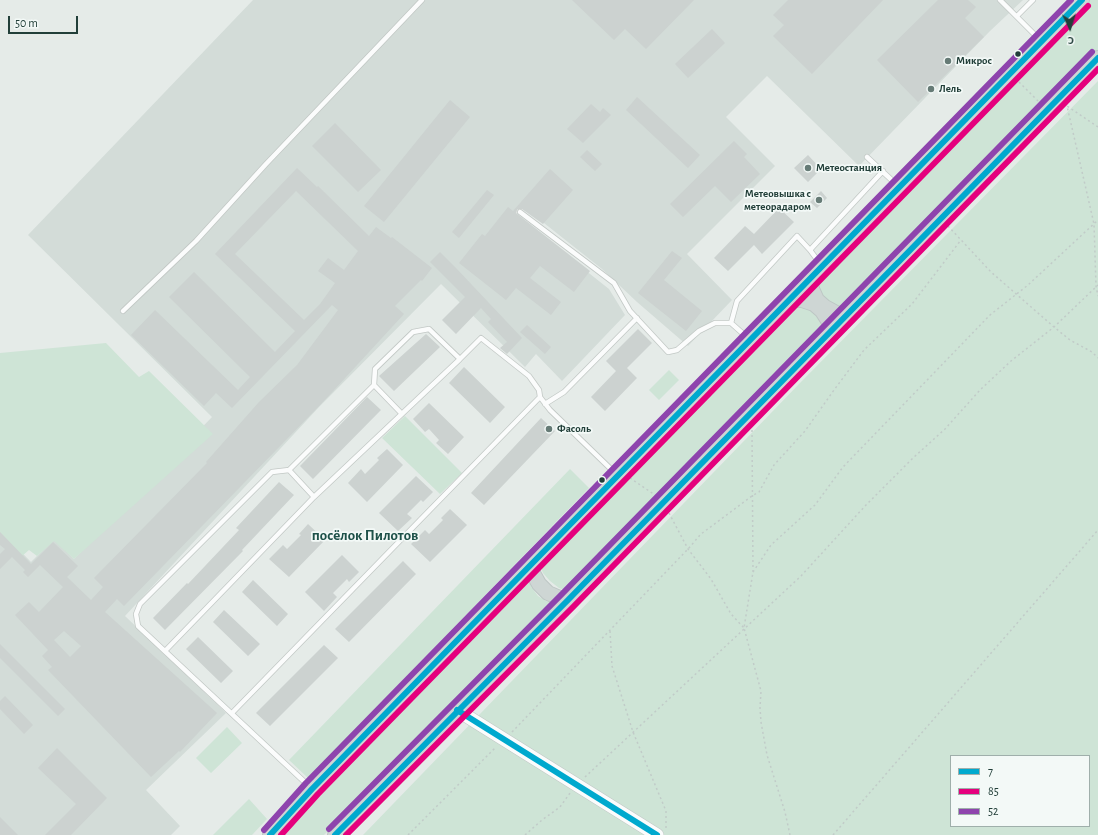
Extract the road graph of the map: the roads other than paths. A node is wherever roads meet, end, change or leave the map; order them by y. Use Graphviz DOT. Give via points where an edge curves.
graph roads {
  1 [pos="422,0"];
  2 [pos="1000,0"];
  3 [pos="1033,0"];
  4 [pos="1082,0"];
  5 [pos="1017,16"];
  6 [pos="1042,41"];
  7 [pos="1098,58"];
  8 [pos="867,157"];
  9 [pos="883,172"];
  10 [pos="900,187"];
  11 [pos="520,212"];
  12 [pos="810,250"];
  13 [pos="822,266"];
  14 [pos="810,279"];
  15 [pos="790,299"];
  16 [pos="123,311"];
  17 [pos="847,315"];
  18 [pos="637,318"];
  19 [pos="731,323"];
  20 [pos="830,332"];
  21 [pos="750,340"];
  22 [pos="460,359"];
  23 [pos="374,385"];
  24 [pos="540,397"];
  25 [pos="545,404"];
  26 [pos="402,414"];
  27 [pos="289,470"];
  28 [pos="620,473"];
  29 [pos="314,497"];
  30 [pos="529,566"];
  31 [pos="567,601"];
  32 [pos="165,651"];
  33 [pos="457,710"];
  34 [pos="232,713"];
  35 [pos="312,789"];
  36 [pos="270,835"];
  37 [pos="335,835"];
  38 [pos="658,835"];
  1 -- 16 [label="lane" via="196,241"];
  2 -- 5 [label="lane"];
  3 -- 5 [label="lane"];
  4 -- 6 [label="main road"];
  5 -- 6 [label="lane"];
  6 -- 10 [label="main road"];
  7 -- 17 [label="main road"];
  8 -- 9 [label="lane"];
  9 -- 10 [label="lane"];
  9 -- 12 [label="lane"];
  10 -- 13 [label="main road"];
  11 -- 18 [label="lane" via="614,283 630,311"];
  12 -- 13 [label="lane"];
  12 -- 19 [label="lane" via="797,236 737,301"];
  13 -- 14 [label="main road"];
  14 -- 15 [label="main road"];
  14 -- 17 [label="main road" via="817,300 836,313"];
  15 -- 20 [label="main road" via="814,304 829,322"];
  15 -- 21 [label="main road"];
  17 -- 20 [label="main road"];
  18 -- 19 [label="lane" via="668,352 676,350 699,331 715,323"];
  18 -- 25 [label="lane" via="564,392"];
  19 -- 21 [label="lane"];
  20 -- 31 [label="main road"];
  21 -- 28 [label="main road"];
  22 -- 23 [label="lane" via="429,329 413,332 375,369"];
  22 -- 24 [label="lane" via="481,338 529,376 539,390"];
  22 -- 26 [label="lane"];
  23 -- 26 [label="lane"];
  23 -- 27 [label="lane"];
  24 -- 25 [label="lane"];
  24 -- 34 [label="lane"];
  25 -- 28 [label="lane"];
  26 -- 29 [label="lane"];
  27 -- 29 [label="lane"];
  27 -- 32 [label="lane" via="272,472 140,604 136,614 138,626"];
  28 -- 30 [label="main road"];
  29 -- 32 [label="lane"];
  30 -- 31 [label="main road" via="539,584 548,593"];
  30 -- 35 [label="main road"];
  31 -- 33 [label="main road"];
  32 -- 34 [label="lane"];
  33 -- 37 [label="main road"];
  33 -- 38 [label="street"];
  34 -- 35 [label="lane"];
  35 -- 36 [label="main road"];
}
